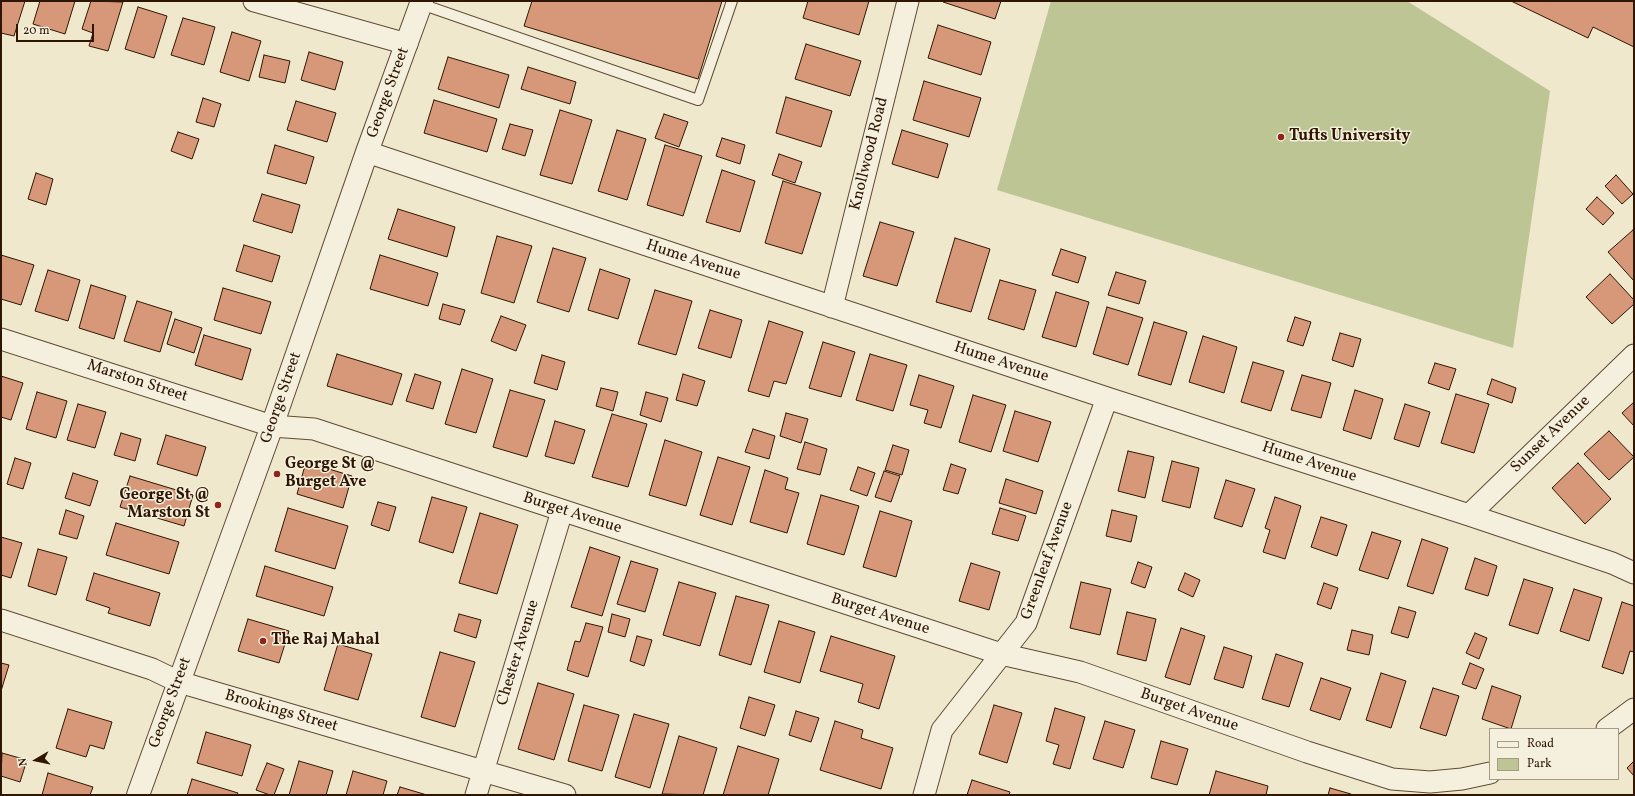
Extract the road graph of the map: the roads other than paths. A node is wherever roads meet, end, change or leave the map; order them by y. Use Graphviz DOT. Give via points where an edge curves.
graph roads {
  1 [pos="254,1"];
  2 [pos="732,1"];
  3 [pos="908,1"];
  4 [pos="422,3"];
  5 [pos="407,44"];
  6 [pos="367,152"];
  7 [pos="832,307"];
  8 [pos="1,339"];
  9 [pos="1634,355"];
  10 [pos="1107,398"];
  11 [pos="272,426"];
  12 [pos="562,511"];
  13 [pos="1469,515"];
  14 [pos="1634,573"];
  15 [pos="1,620"];
  16 [pos="1001,654"];
  17 [pos="178,682"];
  18 [pos="1634,709"];
  19 [pos="1608,728"];
  20 [pos="483,770"];
  21 [pos="1489,773"];
  22 [pos="138,795"];
  23 [pos="476,795"];
  24 [pos="565,795"];
  25 [pos="924,795"];
  1 -- 5 [label="street"];
  2 -- 4 [label="lane" via="698,100"];
  3 -- 7 [label="street, Knollwood Road"];
  4 -- 5 [label="street, George Street"];
  5 -- 6 [label="street, George Street"];
  6 -- 7 [label="street, Hume Avenue"];
  6 -- 11 [label="street, George Street"];
  7 -- 10 [label="street, Hume Avenue"];
  8 -- 11 [label="street, Marston Street"];
  9 -- 13 [label="street, Sunset Avenue"];
  10 -- 13 [label="street, Hume Avenue"];
  10 -- 16 [label="street, Greenleaf Avenue" via="1026,622"];
  11 -- 12 [label="street, Burget Avenue" via="314,429"];
  11 -- 17 [label="street, George Street"];
  12 -- 16 [label="street, Burget Avenue"];
  12 -- 20 [label="street, Chester Avenue"];
  13 -- 14 [label="street, Hume Avenue" via="1612,563"];
  15 -- 17 [label="street, Brookings Street" via="152,669"];
  16 -- 21 [label="street, Burget Avenue" via="1080,672 1307,752 1392,779 1430,782"];
  16 -- 25 [label="street, Greenleaf Avenue" via="942,730"];
  17 -- 20 [label="street, Brookings Street"];
  17 -- 22 [label="street, George Street"];
  18 -- 19 [label="street"];
  20 -- 23 [label="street, Chester Avenue"];
  20 -- 24 [label="street, Brookings Street"];
}
